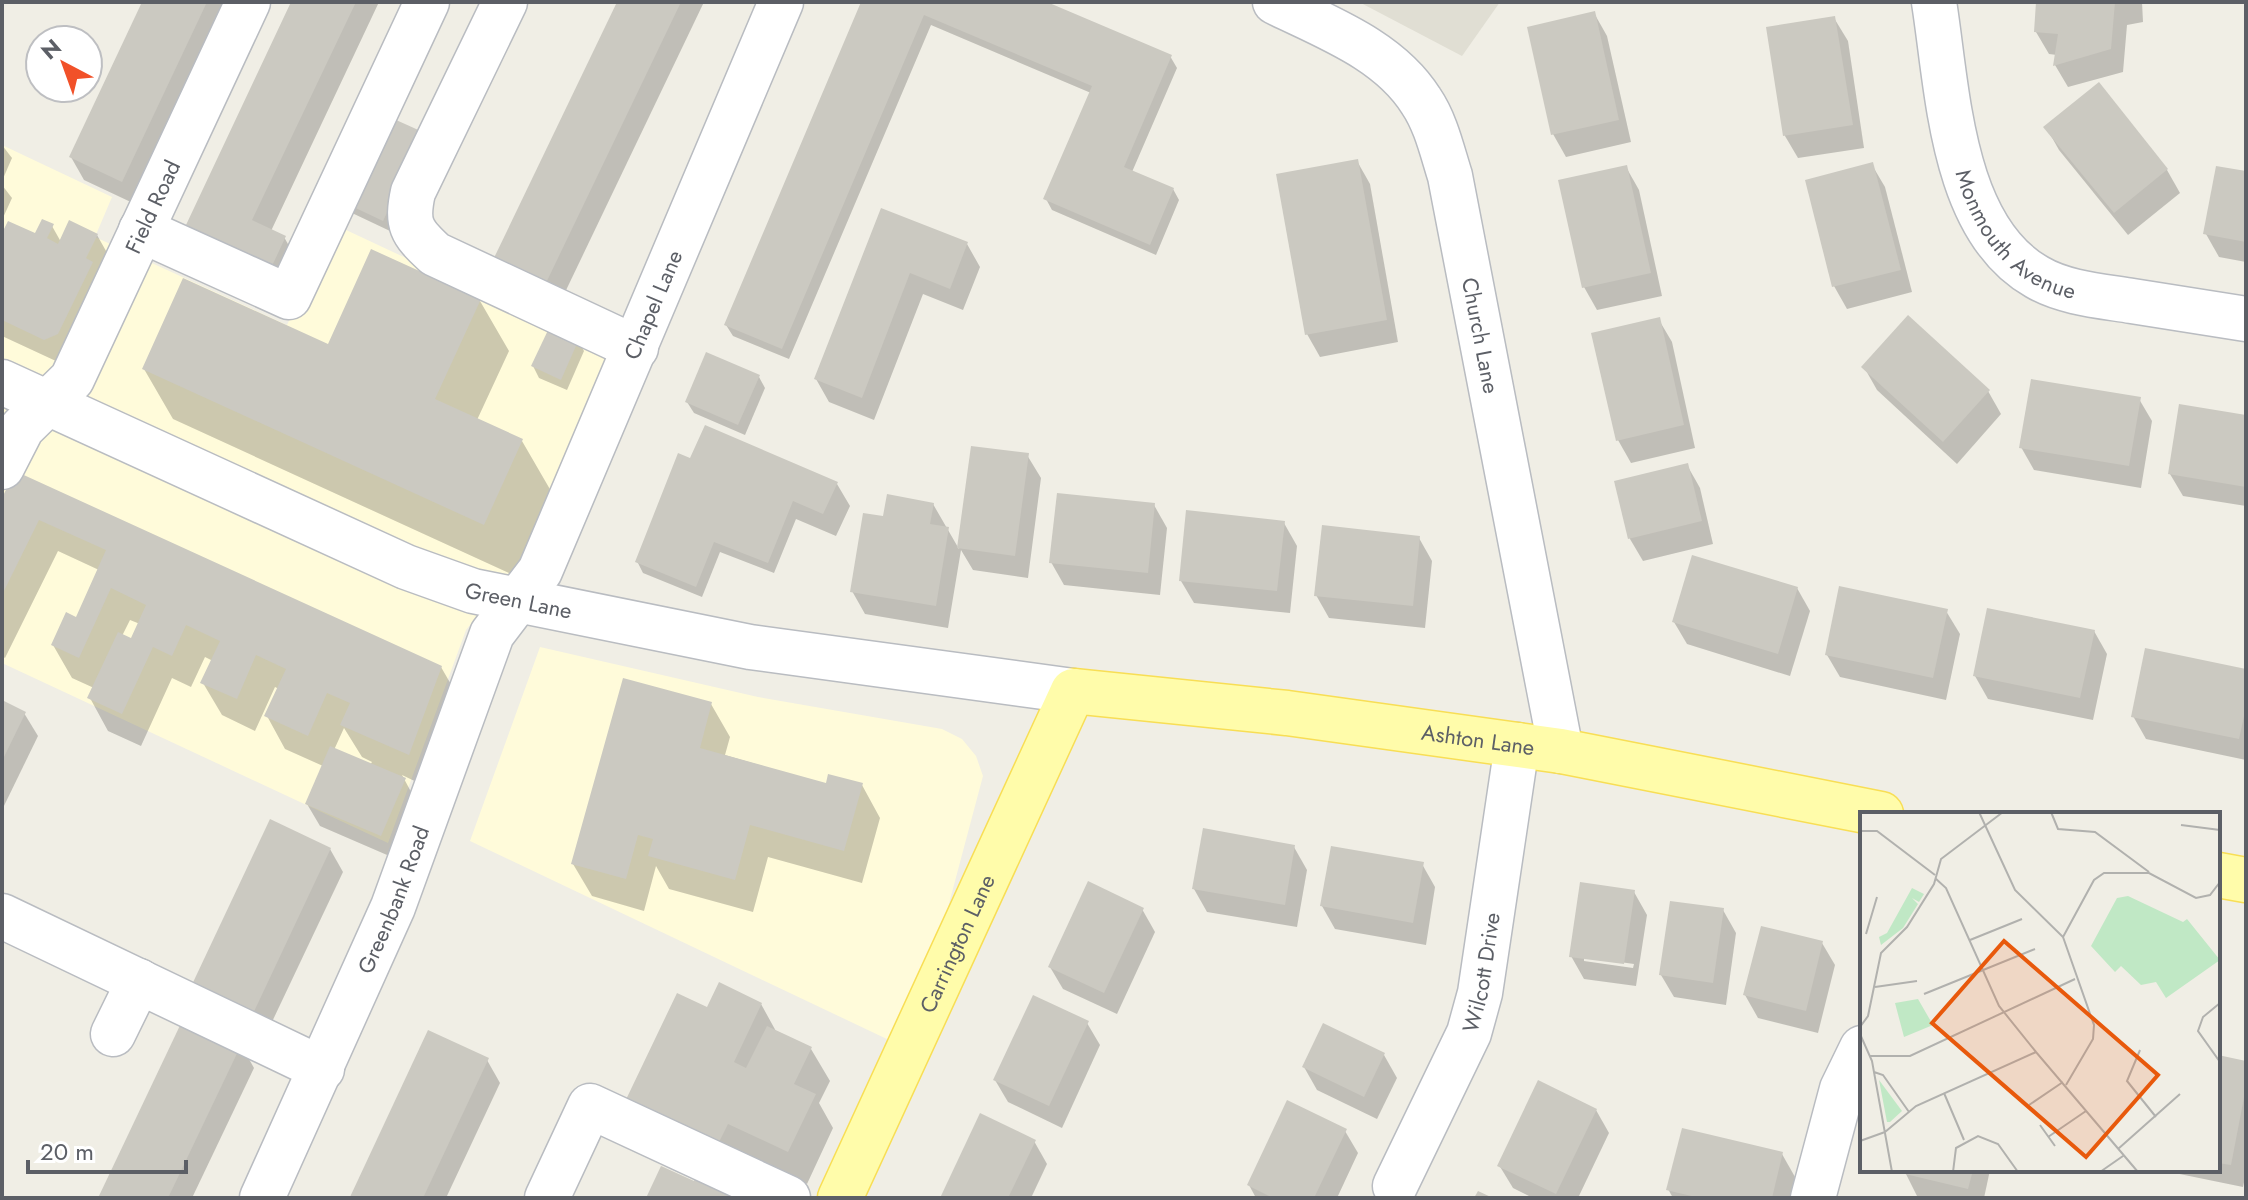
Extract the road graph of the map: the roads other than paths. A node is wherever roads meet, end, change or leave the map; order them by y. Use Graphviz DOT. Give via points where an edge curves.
graph roads {
  1 [pos="248,2"];
  2 [pos="427,2"];
  3 [pos="505,2"];
  4 [pos="781,2"];
  5 [pos="1275,2"];
  6 [pos="1934,2"];
  7 [pos="1335,16"];
  8 [pos="141,230"];
  9 [pos="2246,319"];
  10 [pos="636,348"];
  11 [pos="2,382"];
  12 [pos="47,403"];
  13 [pos="2,467"];
  14 [pos="518,601"];
  15 [pos="1073,691"];
  16 [pos="1517,745"];
  17 [pos="1561,751"];
  18 [pos="1871,812"];
  19 [pos="2220,875"];
  20 [pos="2246,880"];
  21 [pos="2,916"];
  22 [pos="139,981"];
  23 [pos="113,1034"];
  24 [pos="1860,1052"];
  25 [pos="322,1069"];
  26 [pos="1395,1186"];
  27 [pos="262,1198"];
  28 [pos="547,1198"];
  29 [pos="788,1198"];
  30 [pos="840,1198"];
  31 [pos="1813,1198"];
  1 -- 8 [label="street, Field Road"];
  2 -- 8 [label="street" via="289,297"];
  3 -- 10 [label="street" via="413,192 408,216 416,237 435,254"];
  4 -- 10 [label="street, Chapel Lane"];
  5 -- 7 [label="street, Church Lane"];
  6 -- 9 [label="street, Monmouth Avenue" via="1963,176 1989,231 2013,259 2038,278 2067,288"];
  7 -- 17 [label="street, Church Lane" via="1422,101 1450,176"];
  8 -- 12 [label="street, Field Road" via="72,379"];
  10 -- 14 [label="street, Chapel Lane" via="540,571"];
  11 -- 12 [label="street, Green Lane"];
  12 -- 13 [label="street, Field Road" via="22,428"];
  12 -- 14 [label="street, Green Lane" via="417,571"];
  14 -- 15 [label="street, Green Lane" via="750,647"];
  14 -- 25 [label="street, Greenbank Road" via="492,634 410,864"];
  15 -- 16 [label="main road, Ashton Lane"];
  15 -- 30 [label="main road, Carrington Lane"];
  16 -- 17 [label="main road, Ashton Lane"];
  16 -- 26 [label="street, Wilcott Drive" via="1480,993 1469,1033"];
  17 -- 18 [label="main road, Ashton Lane"];
  19 -- 20 [label="main road"];
  21 -- 22 [label="street"];
  22 -- 23 [label="street"];
  22 -- 25 [label="street"];
  24 -- 31 [label="street" via="1842,1089"];
  25 -- 27 [label="street, Greenbank Road"];
  28 -- 29 [label="street" via="590,1106"];
}
